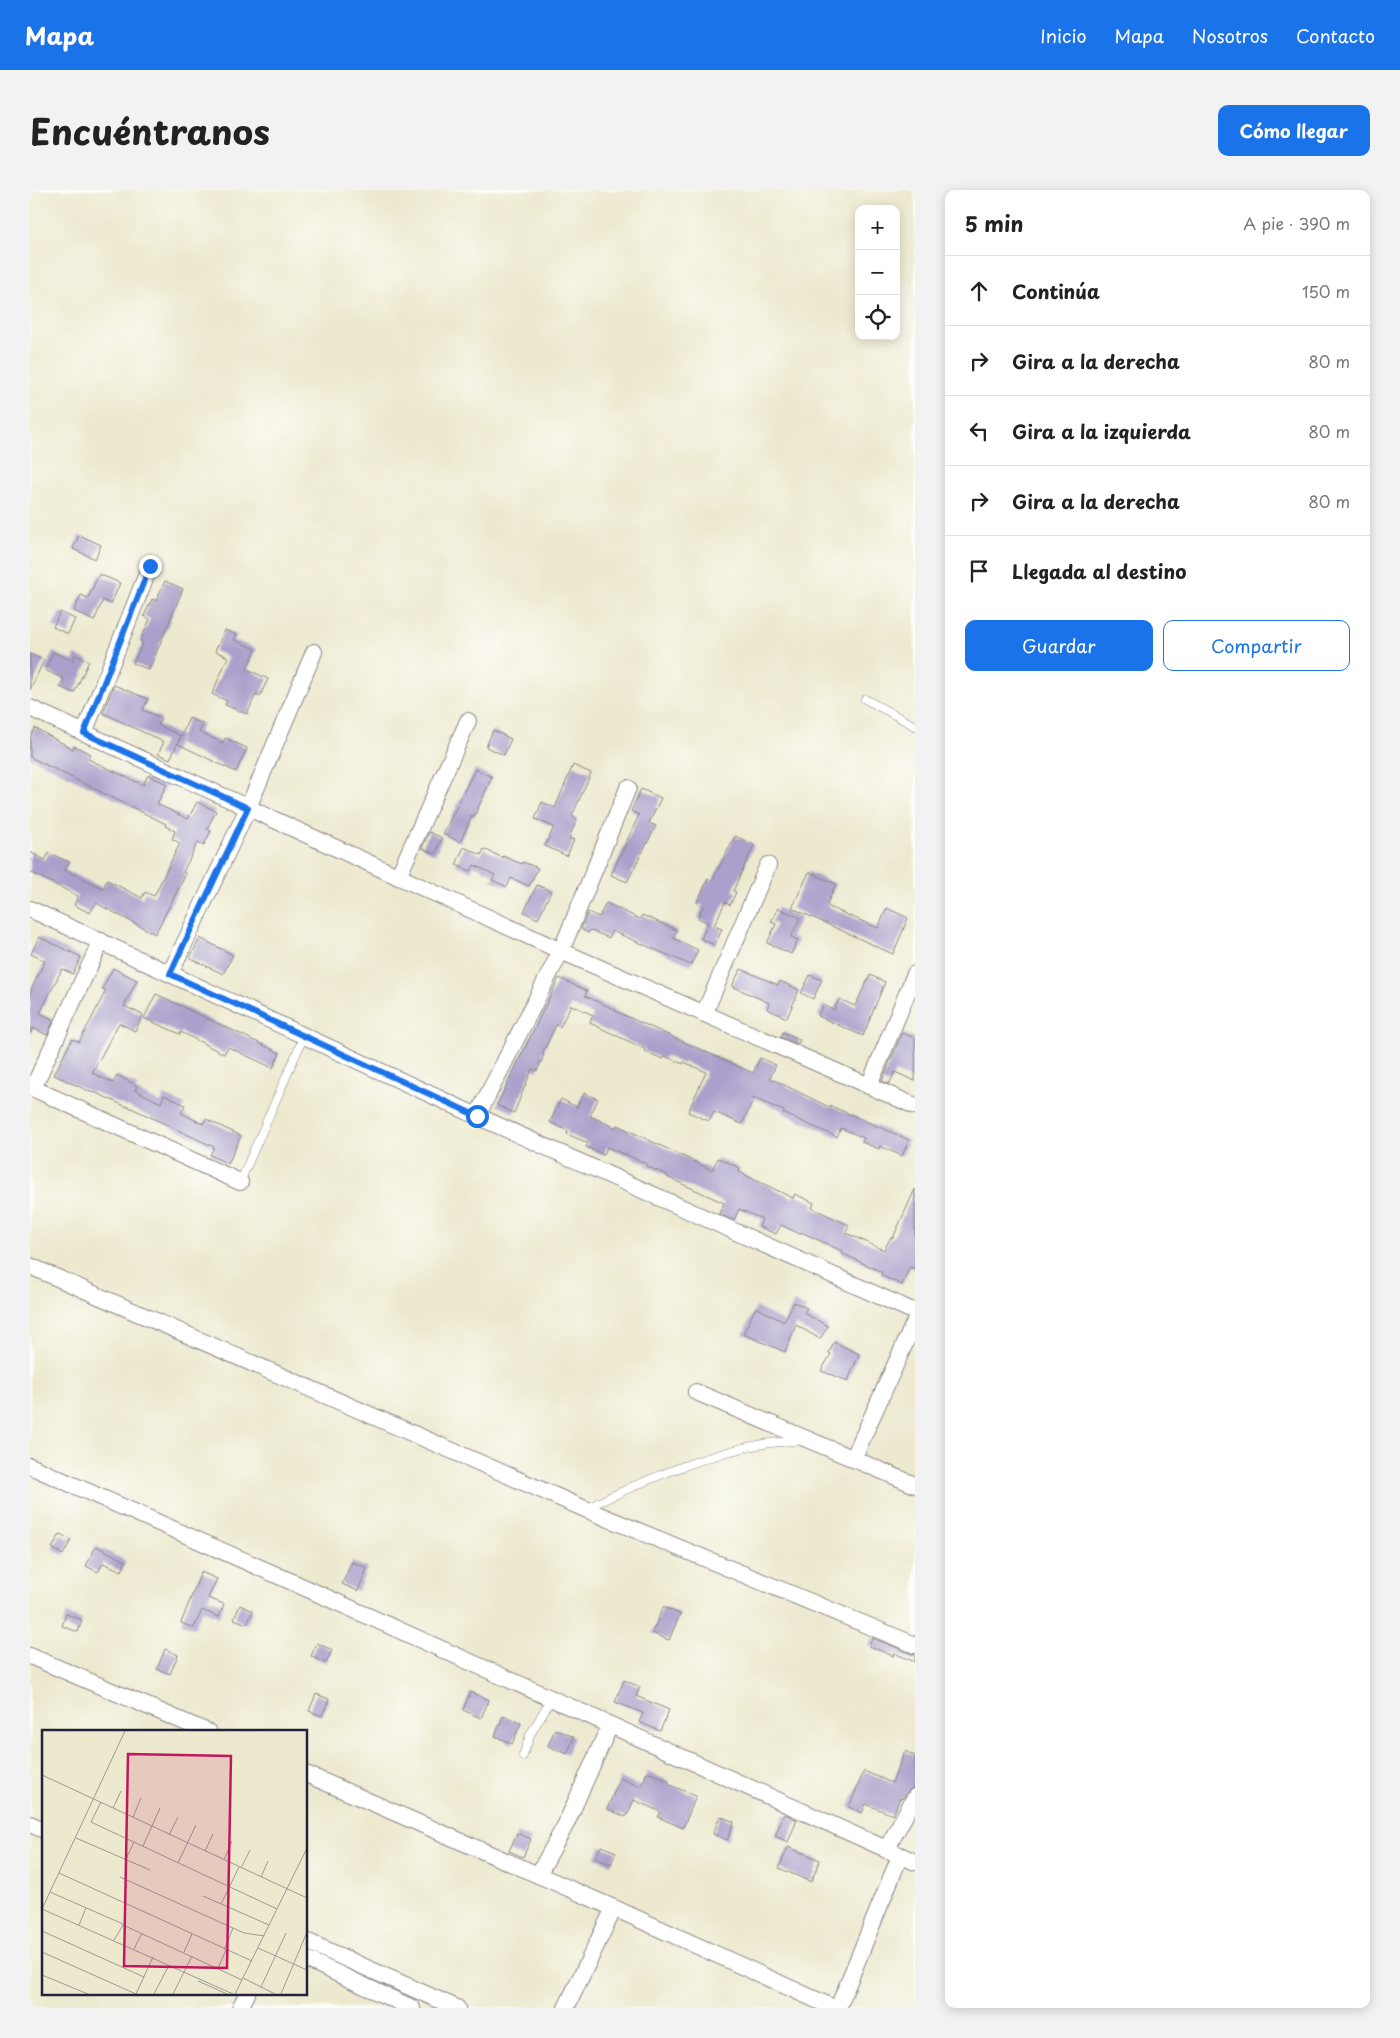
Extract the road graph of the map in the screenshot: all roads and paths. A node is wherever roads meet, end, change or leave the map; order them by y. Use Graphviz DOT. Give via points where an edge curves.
graph roads {
  1 [pos="150,566"];
  2 [pos="314,652"];
  3 [pos="865,699"];
  4 [pos="30,708"];
  5 [pos="468,721"];
  6 [pos="915,726"];
  7 [pos="84,733"];
  8 [pos="628,788"];
  9 [pos="248,808"];
  10 [pos="768,865"];
  11 [pos="398,877"];
  12 [pos="30,909"];
  13 [pos="101,941"];
  14 [pos="561,951"];
  15 [pos="170,974"];
  16 [pos="915,974"];
  17 [pos="704,1014"];
  18 [pos="304,1036"];
  19 [pos="869,1086"];
  20 [pos="31,1088"];
  21 [pos="915,1106"];
  22 [pos="477,1116"];
  23 [pos="240,1182"];
  24 [pos="30,1266"];
  25 [pos="915,1312"];
  26 [pos="915,1321"];
  27 [pos="696,1392"];
  28 [pos="808,1440"];
  29 [pos="853,1459"];
  30 [pos="30,1466"];
  31 [pos="915,1485"];
  32 [pos="585,1508"];
  33 [pos="915,1645"];
  34 [pos="30,1656"];
  35 [pos="551,1699"];
  36 [pos="176,1725"];
  37 [pos="610,1725"];
  38 [pos="199,1730"];
  39 [pos="523,1756"];
  40 [pos="308,1775"];
  41 [pos="915,1797"];
  42 [pos="30,1824"];
  43 [pos="42,1829"];
  44 [pos="900,1856"];
  45 [pos="538,1875"];
  46 [pos="614,1908"];
  47 [pos="308,1942"];
  48 [pos="308,1960"];
  49 [pos="246,1996"];
  50 [pos="405,2007"];
  51 [pos="240,2008"];
  52 [pos="456,2008"];
  53 [pos="566,2008"];
  54 [pos="834,2008"];
  55 [pos="838,2008"];
  1 -- 7 [label="street"];
  2 -- 9 [label="street"];
  3 -- 6 [label="lane"];
  4 -- 7 [label="street"];
  5 -- 11 [label="street"];
  7 -- 9 [label="street"];
  8 -- 14 [label="street"];
  9 -- 11 [label="street"];
  9 -- 15 [label="street"];
  10 -- 17 [label="street"];
  11 -- 14 [label="street"];
  12 -- 13 [label="street"];
  13 -- 15 [label="street"];
  13 -- 20 [label="street"];
  14 -- 17 [label="street"];
  14 -- 22 [label="street"];
  15 -- 18 [label="street"];
  16 -- 19 [label="street"];
  17 -- 19 [label="street"];
  18 -- 22 [label="street"];
  18 -- 23 [label="lane"];
  19 -- 21 [label="street"];
  20 -- 23 [label="street"];
  22 -- 25 [label="street"];
  24 -- 32 [label="street"];
  26 -- 29 [label="street"];
  27 -- 28 [label="street"];
  28 -- 29 [label="street"];
  28 -- 32 [label="lane" via="762,1444 702,1460"];
  29 -- 31 [label="street"];
  30 -- 35 [label="street"];
  32 -- 33 [label="street"];
  34 -- 36 [label="street"];
  35 -- 37 [label="street"];
  35 -- 39 [label="lane" via="530,1735"];
  36 -- 38 [label="street"];
  37 -- 44 [label="street"];
  37 -- 45 [label="street" via="566,1824"];
  40 -- 45 [label="street"];
  41 -- 44 [label="street"];
  42 -- 43 [label="street"];
  44 -- 55 [label="street"];
  45 -- 46 [label="street"];
  46 -- 53 [label="street"];
  46 -- 54 [label="street"];
  47 -- 52 [label="street"];
  48 -- 50 [label="street"];
  49 -- 51 [label="street"];
}
